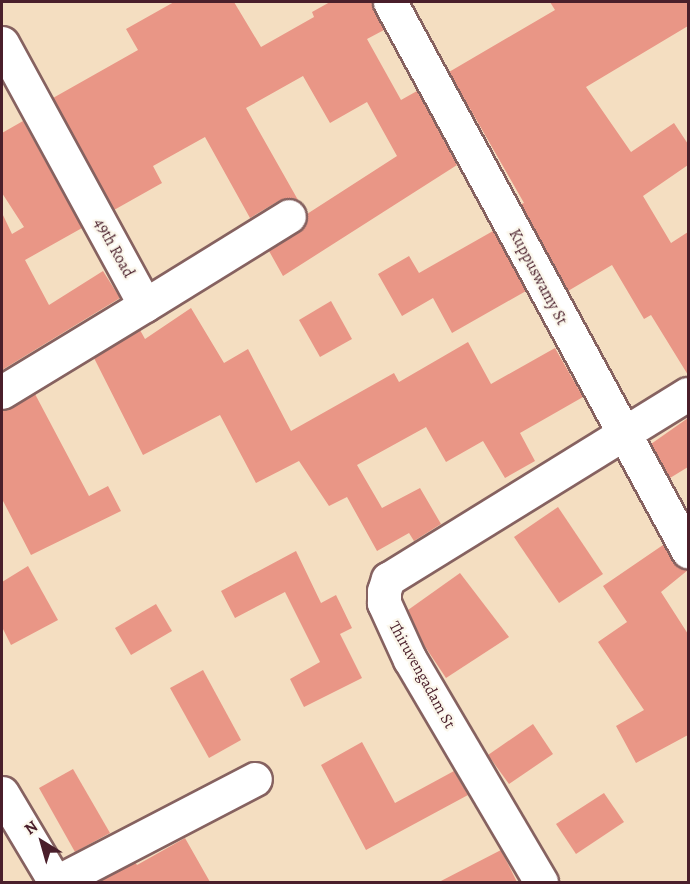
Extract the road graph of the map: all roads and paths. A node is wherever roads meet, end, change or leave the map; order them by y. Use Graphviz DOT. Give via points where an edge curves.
graph roads {
  1 [pos="390,2"];
  2 [pos="2,43"];
  3 [pos="289,216"];
  4 [pos="145,304"];
  5 [pos="2,392"];
  6 [pos="688,394"];
  7 [pos="623,433"];
  8 [pos="688,551"];
  9 [pos="255,779"];
  10 [pos="2,793"];
  11 [pos="56,882"];
  12 [pos="541,882"];
  1 -- 7 [label="street, Kuppuswamy St"];
  2 -- 4 [label="street, 49th Road"];
  3 -- 4 [label="street"];
  4 -- 5 [label="street"];
  6 -- 7 [label="street, Thiruvengadam St"];
  7 -- 8 [label="street, Kuppuswamy St"];
  7 -- 12 [label="street, Thiruvengadam St" via="388,579 384,591 384,603 410,660"];
  9 -- 11 [label="street"];
  10 -- 11 [label="street"];
}
